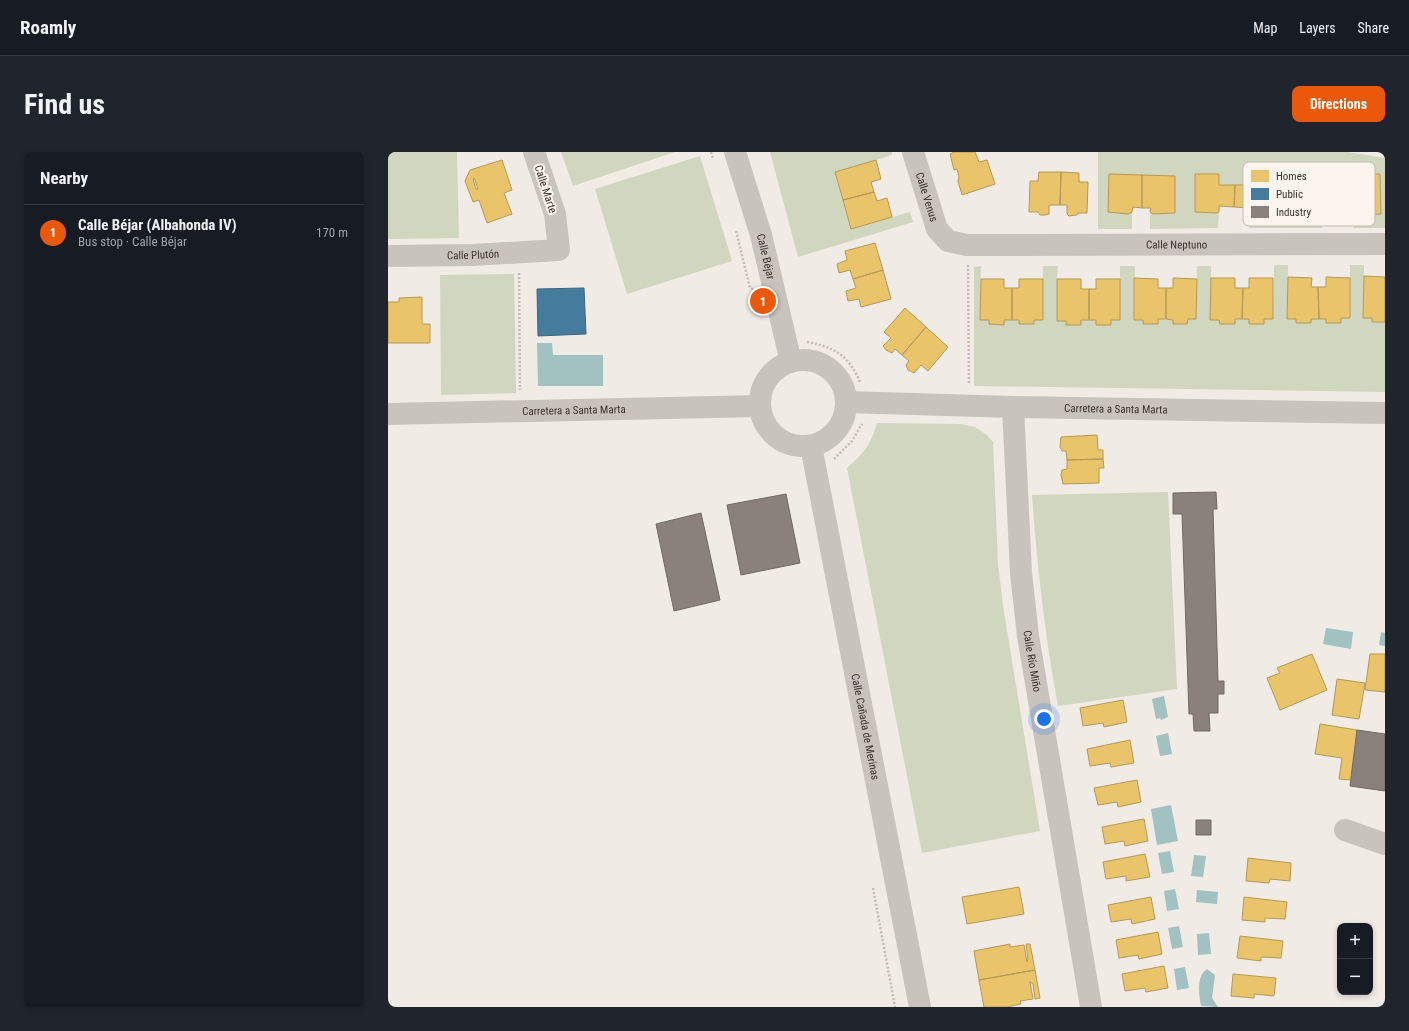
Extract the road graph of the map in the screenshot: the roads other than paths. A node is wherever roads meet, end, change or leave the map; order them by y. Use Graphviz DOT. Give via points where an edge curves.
graph roads {
  1 [pos="534,152"];
  2 [pos="735,152"];
  3 [pos="913,152"];
  4 [pos="1385,244"];
  5 [pos="559,250"];
  6 [pos="968,255"];
  7 [pos="388,256"];
  8 [pos="791,362"];
  9 [pos="846,402"];
  10 [pos="759,406"];
  11 [pos="1013,407"];
  12 [pos="1385,413"];
  13 [pos="388,414"];
  14 [pos="811,446"];
  15 [pos="1345,830"];
  16 [pos="1385,844"];
  17 [pos="920,1007"];
  18 [pos="1090,1007"];
  1 -- 5 [label="street, Calle Marte" via="555,214"];
  2 -- 8 [label="street, Calle Béjar" via="761,235"];
  3 -- 6 [label="street, Calle Venus" via="937,229 948,241"];
  4 -- 6 [label="street, Calle Neptuno"];
  5 -- 7 [label="street, Calle Plutón"];
  8 -- 9 [label="street" via="804,360 825,367 841,385"];
  8 -- 10 [label="street" via="776,369 769,377 763,386"];
  9 -- 11 [label="street, Carretera a Santa Marta"];
  9 -- 14 [label="street" via="844,416 834,432 824,441"];
  10 -- 13 [label="street, Carretera a Santa Marta"];
  10 -- 14 [label="street" via="762,418 776,438 787,444"];
  11 -- 12 [label="street, Carretera a Santa Marta"];
  11 -- 18 [label="street, Calle Río Miño" via="1021,573 1028,636"];
  14 -- 17 [label="street, Calle Cañada de Merinas"];
  15 -- 16 [label="street"];
}
